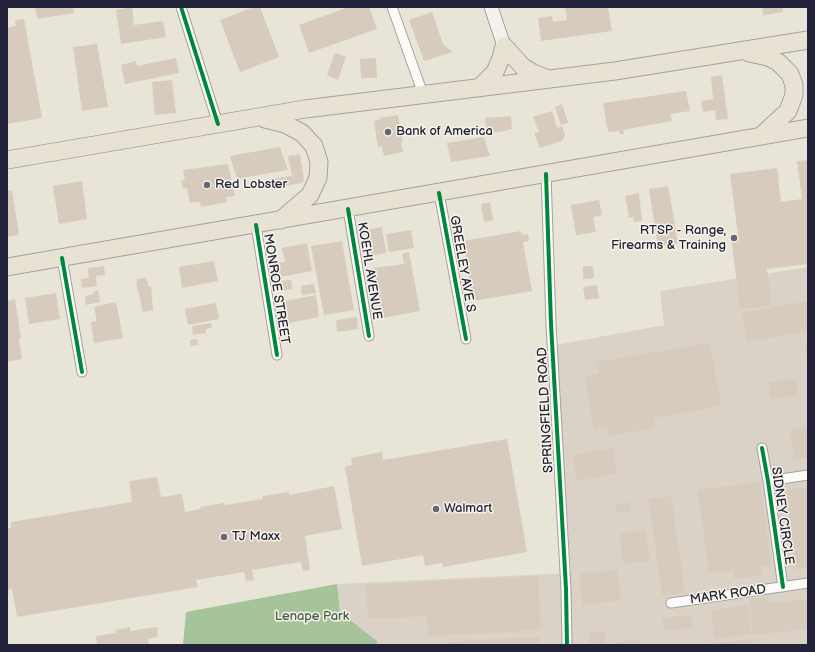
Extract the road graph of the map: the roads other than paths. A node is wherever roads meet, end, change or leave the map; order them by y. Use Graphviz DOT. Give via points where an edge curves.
graph roads {
  1 [pos="181,7"];
  2 [pos="392,7"];
  3 [pos="491,7"];
  4 [pos="808,40"];
  5 [pos="504,46"];
  6 [pos="742,51"];
  7 [pos="550,80"];
  8 [pos="479,88"];
  9 [pos="423,94"];
  10 [pos="258,117"];
  11 [pos="218,124"];
  12 [pos="808,128"];
  13 [pos="760,136"];
  14 [pos="7,160"];
  15 [pos="546,174"];
  16 [pos="439,193"];
  17 [pos="348,209"];
  18 [pos="279,221"];
  19 [pos="256,225"];
  20 [pos="62,258"];
  21 [pos="7,267"];
  22 [pos="369,336"];
  23 [pos="466,339"];
  24 [pos="277,355"];
  25 [pos="82,372"];
  26 [pos="762,448"];
  27 [pos="808,475"];
  28 [pos="768,481"];
  29 [pos="808,583"];
  30 [pos="783,587"];
  31 [pos="671,603"];
  32 [pos="567,645"];
  1 -- 11 [label="street"];
  2 -- 9 [label="street"];
  3 -- 5 [label="street"];
  4 -- 6 [label="highway"];
  5 -- 7 [label="highway" via="523,67"];
  5 -- 8 [label="highway" via="495,72"];
  6 -- 7 [label="highway"];
  6 -- 13 [label="highway" via="778,62 790,74 794,85 794,96 788,111"];
  7 -- 8 [label="highway"];
  8 -- 9 [label="highway"];
  9 -- 10 [label="highway"];
  10 -- 11 [label="highway"];
  10 -- 18 [label="highway" via="285,124 302,133 310,141 318,157 318,178 314,189"];
  11 -- 14 [label="highway"];
  12 -- 13 [label="highway"];
  13 -- 15 [label="highway"];
  15 -- 16 [label="highway"];
  15 -- 32 [label="street, SPRINGFIELD ROAD"];
  16 -- 17 [label="highway"];
  16 -- 23 [label="street, GREELEY AVE S"];
  17 -- 18 [label="highway"];
  17 -- 22 [label="street, KOEHL AVENUE"];
  18 -- 19 [label="highway"];
  19 -- 20 [label="highway"];
  19 -- 24 [label="street, MONROE STREET"];
  20 -- 21 [label="highway"];
  20 -- 25 [label="street"];
  26 -- 28 [label="street, SIDNEY CIRCLE"];
  27 -- 28 [label="street"];
  28 -- 30 [label="street, SIDNEY CIRCLE"];
  29 -- 30 [label="street, MARK ROAD"];
  30 -- 31 [label="street, MARK ROAD"];
}
